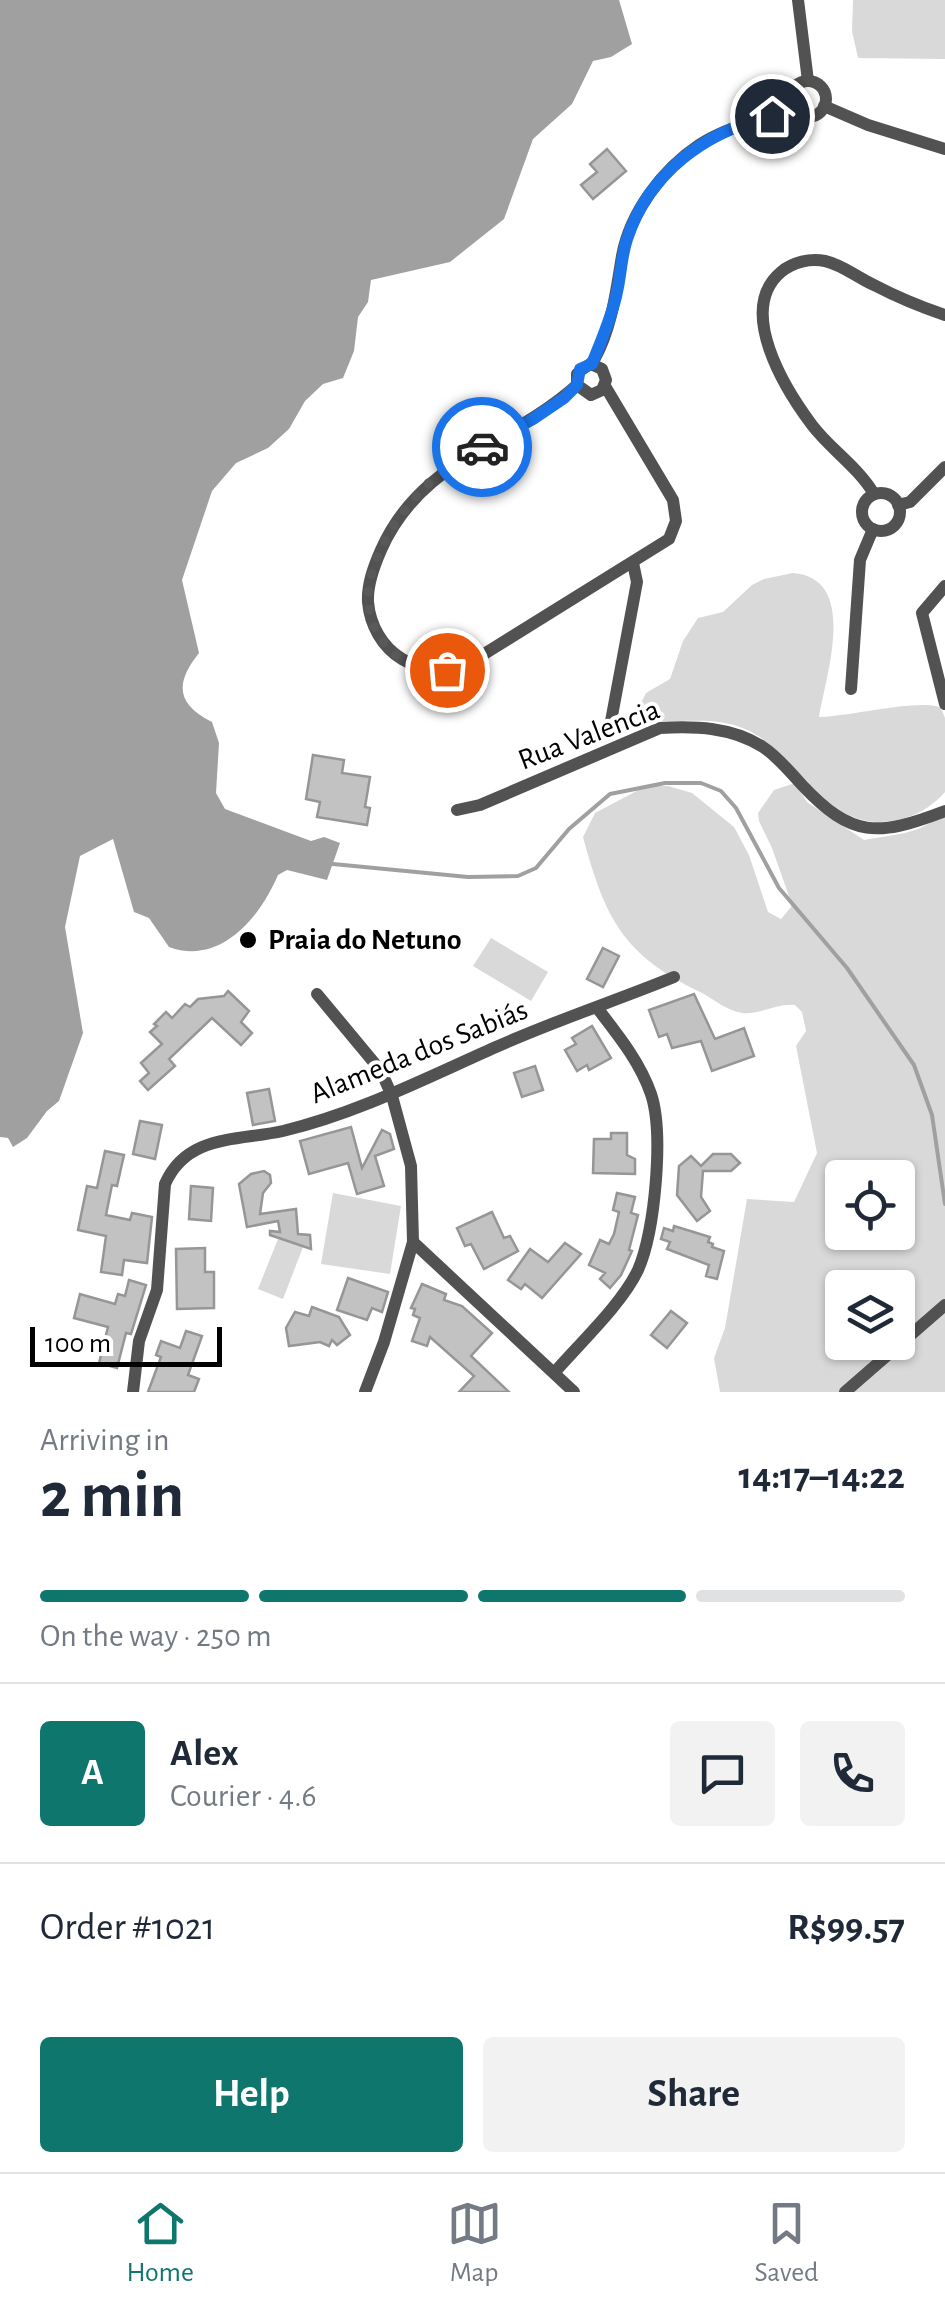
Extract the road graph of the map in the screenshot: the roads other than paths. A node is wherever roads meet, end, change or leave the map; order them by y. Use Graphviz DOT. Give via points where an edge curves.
graph roads {
  1 [pos="798,0"];
  2 [pos="808,81"];
  3 [pos="791,106"];
  4 [pos="824,106"];
  5 [pos="945,149"];
  6 [pos="945,315"];
  7 [pos="592,364"];
  8 [pos="577,385"];
  9 [pos="605,386"];
  10 [pos="945,467"];
  11 [pos="874,494"];
  12 [pos="898,504"];
  13 [pos="873,529"];
  14 [pos="633,563"];
  15 [pos="945,586"];
  16 [pos="851,688"];
  17 [pos="945,704"];
  18 [pos="611,721"];
  19 [pos="457,810"];
  20 [pos="945,812"];
  21 [pos="674,977"];
  22 [pos="317,994"];
  23 [pos="598,1009"];
  24 [pos="392,1096"];
  25 [pos="413,1242"];
  26 [pos="945,1305"];
  27 [pos="554,1372"];
  28 [pos="133,1392"];
  29 [pos="365,1392"];
  30 [pos="574,1392"];
  31 [pos="845,1392"];
  1 -- 2 [label="street"];
  2 -- 3 [label="street" via="795,86"];
  2 -- 4 [label="street" via="825,92"];
  3 -- 4 [label="street" via="808,117"];
  3 -- 7 [label="street" via="700,144 651,192 628,238 612,313"];
  4 -- 5 [label="street"];
  6 -- 11 [label="street" via="818,260 789,267 765,296 762,323 784,382"];
  7 -- 8 [label="street" via="580,369"];
  7 -- 9 [label="street" via="602,369"];
  8 -- 9 [label="street" via="591,395"];
  8 -- 14 [label="street" via="533,419 458,460 413,499 376,565 370,616 379,637 404,660 447,670 468,664"];
  9 -- 14 [label="street" via="676,507 669,539"];
  10 -- 12 [label="street" via="910,502"];
  11 -- 12 [label="street" via="888,494"];
  11 -- 13 [label="street" via="862,511"];
  12 -- 13 [label="street" via="894,525"];
  13 -- 16 [label="street" via="860,560"];
  14 -- 18 [label="street" via="637,582"];
  15 -- 17 [label="street" via="922,613"];
  19 -- 20 [label="street, Rua Valencia" via="660,728 687,726 736,734 764,747 826,812 857,827 892,827"];
  21 -- 23 [label="street, Alameda dos Sabiás"];
  22 -- 24 [label="street" via="370,1056"];
  23 -- 24 [label="street, Alameda dos Sabiás"];
  23 -- 27 [label="street" via="651,1094 657,1122 653,1208 638,1270"];
  24 -- 25 [label="street" via="410,1166"];
  24 -- 28 [label="street, Alameda dos Sabiás" via="282,1131 222,1138 172,1169 165,1184 157,1290 139,1341"];
  25 -- 27 [label="street"];
  25 -- 29 [label="street"];
  26 -- 31 [label="street"];
  27 -- 30 [label="street"];
}
